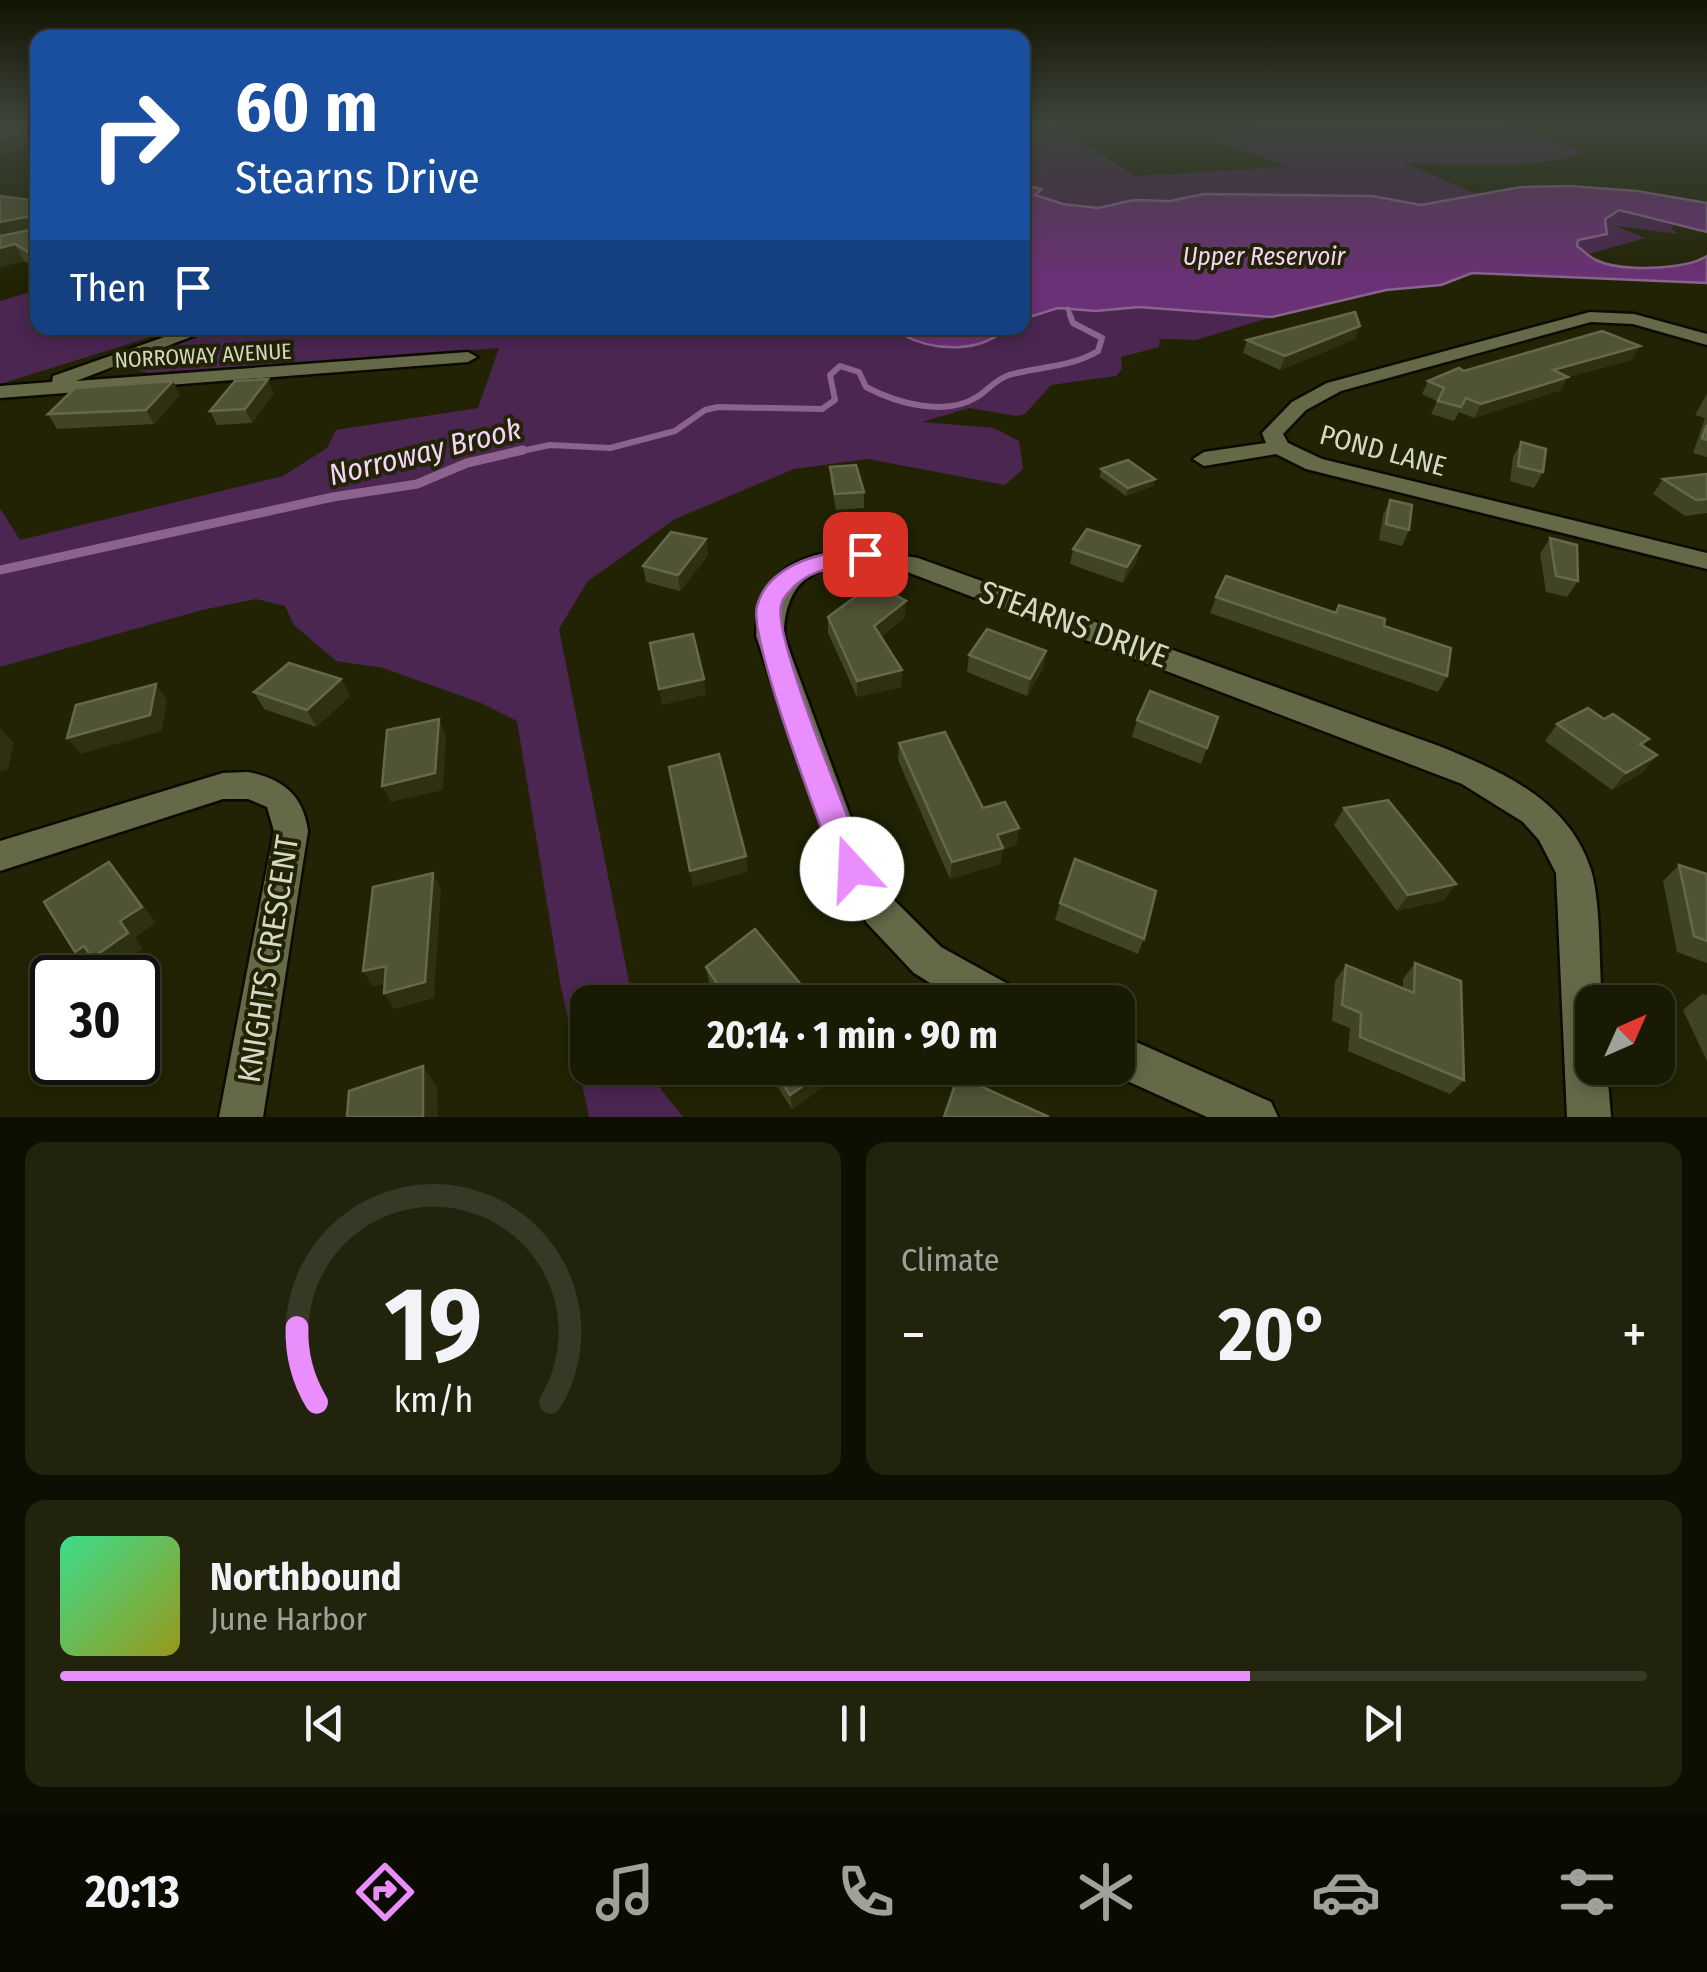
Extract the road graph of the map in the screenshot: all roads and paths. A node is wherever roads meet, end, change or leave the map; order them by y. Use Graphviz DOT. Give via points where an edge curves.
graph roads {
  1 [pos="161,335"];
  2 [pos="1707,340"];
  3 [pos="468,356"];
  4 [pos="53,386"];
  5 [pos="0,392"];
  6 [pos="1279,447"];
  7 [pos="1204,459"];
  8 [pos="1707,561"];
  9 [pos="0,856"];
  10 [pos="965,985"];
  11 [pos="1135,1063"];
  12 [pos="242,1117"];
  13 [pos="1256,1117"];
  14 [pos="1589,1117"];
  1 -- 4 [label="street"];
  2 -- 6 [label="street, POND LANE" via="1634,318 1582,319 1334,387 1274,427"];
  3 -- 4 [label="street, NORROWAY AVENUE"];
  4 -- 5 [label="street, NORROWAY AVENUE"];
  6 -- 7 [label="street"];
  6 -- 8 [label="street, POND LANE" via="1328,468"];
  9 -- 12 [label="street, KNIGHTS CRESCENT" via="223,786 258,785 280,798 291,831"];
  10 -- 14 [label="street, STEARNS DRIVE" via="878,912 852,869 770,636 772,597 800,571 832,558 865,554 909,564 1428,755 1534,809 1562,839 1574,873"];
  11 -- 13 [label="street"];
}
